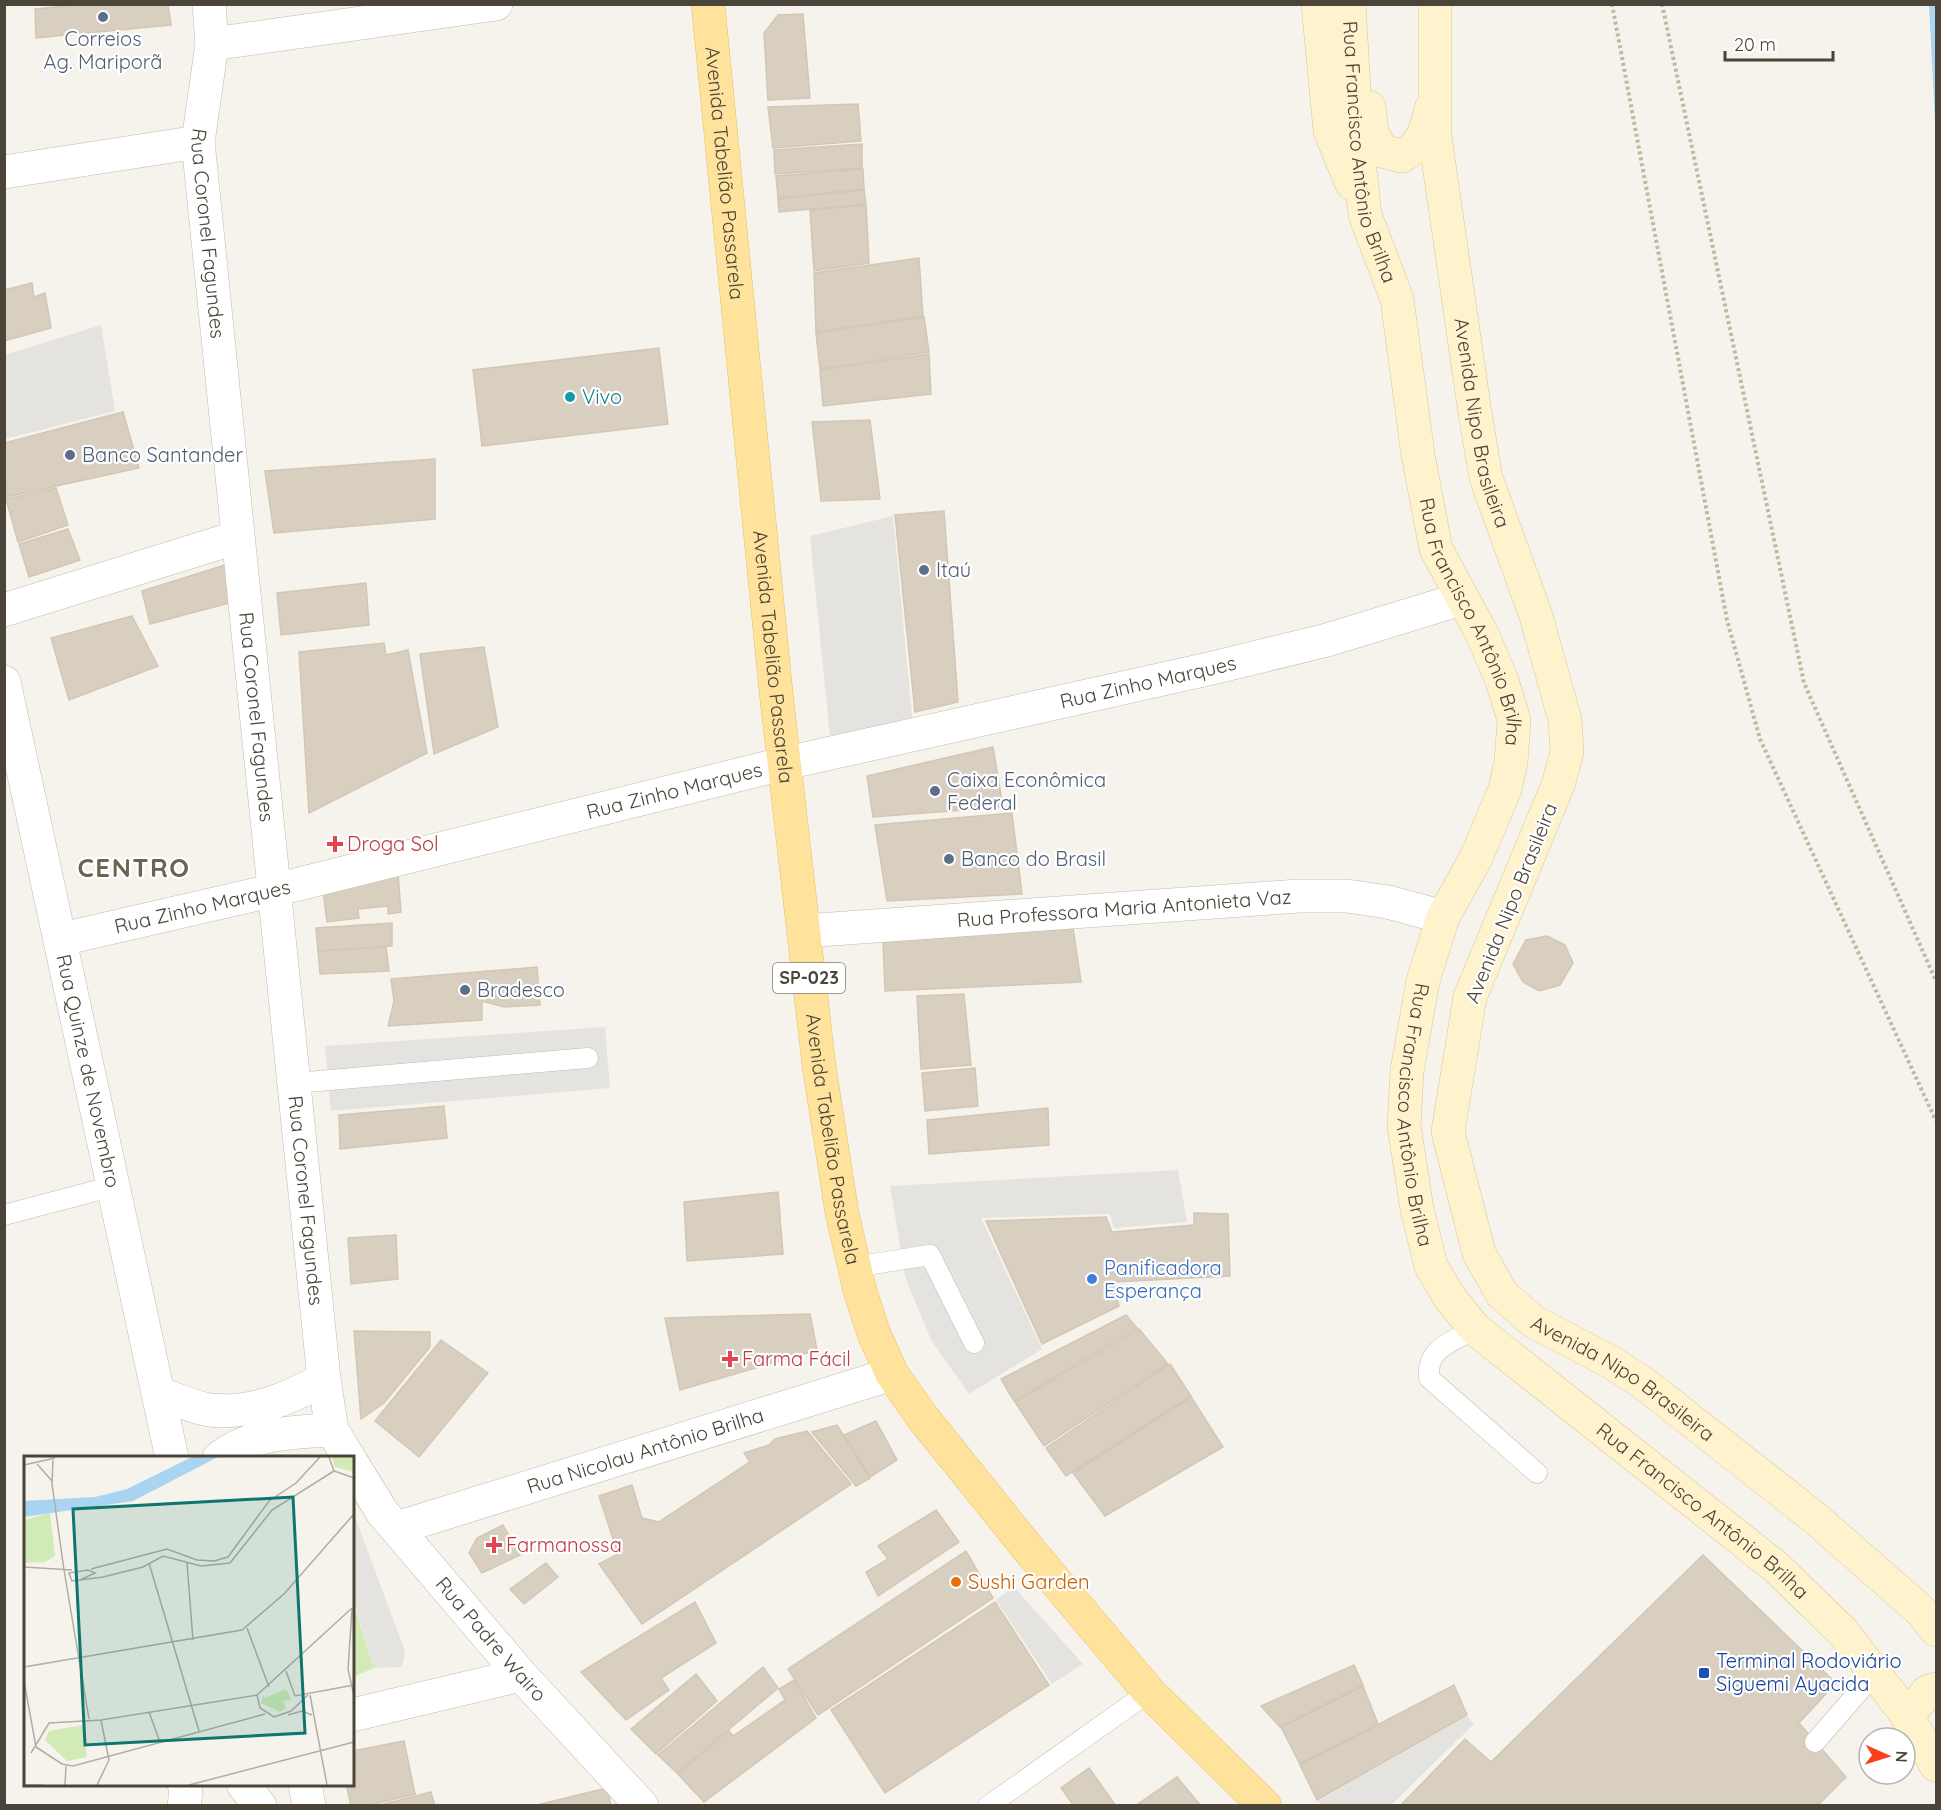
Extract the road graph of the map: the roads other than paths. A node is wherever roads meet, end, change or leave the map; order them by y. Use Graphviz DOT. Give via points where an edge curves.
graph roads {
  1 [pos="209,4"];
  2 [pos="496,4"];
  3 [pos="708,4"];
  4 [pos="1318,4"];
  5 [pos="1421,4"];
  6 [pos="1435,4"];
  7 [pos="1349,16"];
  8 [pos="212,44"];
  9 [pos="1434,96"];
  10 [pos="198,142"];
  11 [pos="4,172"];
  12 [pos="1365,215"];
  13 [pos="238,537"];
  14 [pos="1461,599"];
  15 [pos="4,610"];
  16 [pos="4,682"];
  17 [pos="786,763"];
  18 [pos="275,890"];
  19 [pos="1443,917"];
  20 [pos="804,931"];
  21 [pos="62,939"];
  22 [pos="588,1058"];
  23 [pos="295,1083"];
  24 [pos="114,1186"];
  25 [pos="4,1215"];
  26 [pos="854,1267"];
  27 [pos="1475,1329"];
  28 [pos="974,1343"];
  29 [pos="892,1374"];
  30 [pos="324,1379"];
  31 [pos="158,1393"];
  32 [pos="332,1430"];
  33 [pos="172,1456"];
  34 [pos="222,1456"];
  35 [pos="348,1456"];
  36 [pos="354,1466"];
  37 [pos="1537,1473"];
  38 [pos="397,1528"];
  39 [pos="1936,1630"];
  40 [pos="1875,1673"];
  41 [pos="521,1675"];
  42 [pos="1936,1689"];
  43 [pos="1149,1692"];
  44 [pos="354,1715"];
  45 [pos="1907,1717"];
  46 [pos="1815,1742"];
  47 [pos="1936,1765"];
  48 [pos="244,1786"];
  49 [pos="304,1786"];
  50 [pos="260,1806"];
  51 [pos="309,1806"];
  52 [pos="642,1806"];
  53 [pos="988,1806"];
  54 [pos="1265,1806"];
  1 -- 8 [label="street, Rua Coronel Fagundes"];
  2 -- 8 [label="street"];
  3 -- 17 [label="main road, Avenida Tabelião Passarela / SP-023"];
  4 -- 12 [label="street" via="1330,131"];
  5 -- 9 [label="street" via="1420,42"];
  6 -- 9 [label="street, Avenida Nipo Brasileira"];
  7 -- 9 [label="street" via="1367,85 1372,133 1382,151 1402,156 1413,150 1424,136"];
  7 -- 12 [label="street, Rua Francisco Antônio Brilha"];
  8 -- 10 [label="street, Rua Coronel Fagundes"];
  9 -- 39 [label="street, Avenida Nipo Brasileira" via="1435,137 1486,478 1546,650 1565,720 1567,752 1558,785 1470,997 1448,1132 1479,1253 1502,1294 1534,1322 1609,1360 1642,1382 1815,1518 1921,1611"];
  10 -- 11 [label="street"];
  10 -- 13 [label="street, Rua Coronel Fagundes"];
  12 -- 14 [label="street, Rua Francisco Antônio Brilha" via="1397,299 1418,455 1436,549"];
  13 -- 15 [label="street"];
  13 -- 18 [label="street, Rua Coronel Fagundes"];
  14 -- 17 [label="street, Rua Zinho Marques" via="1327,640 1208,669"];
  14 -- 19 [label="street, Rua Francisco Antônio Brilha" via="1483,636 1502,681 1514,720 1513,743 1505,789 1476,858"];
  16 -- 21 [label="street, Rua Quinze de Novembro"];
  17 -- 18 [label="street, Rua Zinho Marques"];
  17 -- 20 [label="main road, Avenida Tabelião Passarela / SP-023"];
  18 -- 21 [label="street, Rua Zinho Marques"];
  18 -- 23 [label="street, Rua Coronel Fagundes"];
  19 -- 20 [label="street, Rua Professora Maria Antonieta Vaz" via="1347,896 1299,896"];
  19 -- 27 [label="street, Rua Francisco Antônio Brilha" via="1414,1026 1404,1126 1431,1266"];
  20 -- 26 [label="main road, Avenida Tabelião Passarela / SP-023" via="819,1066"];
  21 -- 24 [label="street, Rua Quinze de Novembro"];
  22 -- 23 [label="lane"];
  23 -- 30 [label="street, Rua Coronel Fagundes"];
  24 -- 25 [label="lane"];
  24 -- 31 [label="street, Rua Quinze de Novembro"];
  26 -- 28 [label="lane" via="930,1255"];
  26 -- 29 [label="main road, Avenida Tabelião Passarela / SP-023" via="874,1334"];
  27 -- 37 [label="lane" via="1433,1353 1428,1365 1429,1378"];
  27 -- 40 [label="street, Rua Francisco Antônio Brilha" via="1776,1567 1843,1632"];
  29 -- 38 [label="street, Rua Nicolau Antônio Brilha"];
  29 -- 43 [label="main road, Avenida Tabelião Passarela / SP-023" via="1030,1551"];
  30 -- 31 [label="street" via="256,1409 210,1410"];
  30 -- 32 [label="street, Rua Coronel Fagundes"];
  31 -- 33 [label="street, Rua Quinze de Novembro"];
  32 -- 34 [label="street" via="269,1436 244,1443"];
  32 -- 35 [label="street"];
  36 -- 38 [label="street, Rua Padre Wairo" via="382,1512"];
  38 -- 41 [label="street, Rua Padre Wairo"];
  40 -- 45 [label="street, Rua Francisco Antônio Brilha"];
  40 -- 46 [label="lane"];
  41 -- 44 [label="street"];
  41 -- 52 [label="street, Rua Padre Wairo"];
  42 -- 45 [label="street" via="1927,1692"];
  43 -- 53 [label="lane"];
  43 -- 54 [label="main road, Avenida Tabelião Passarela / SP-023"];
  45 -- 47 [label="street, Rua Francisco Antônio Brilha"];
  48 -- 50 [label="street"];
  49 -- 51 [label="street"];
}
